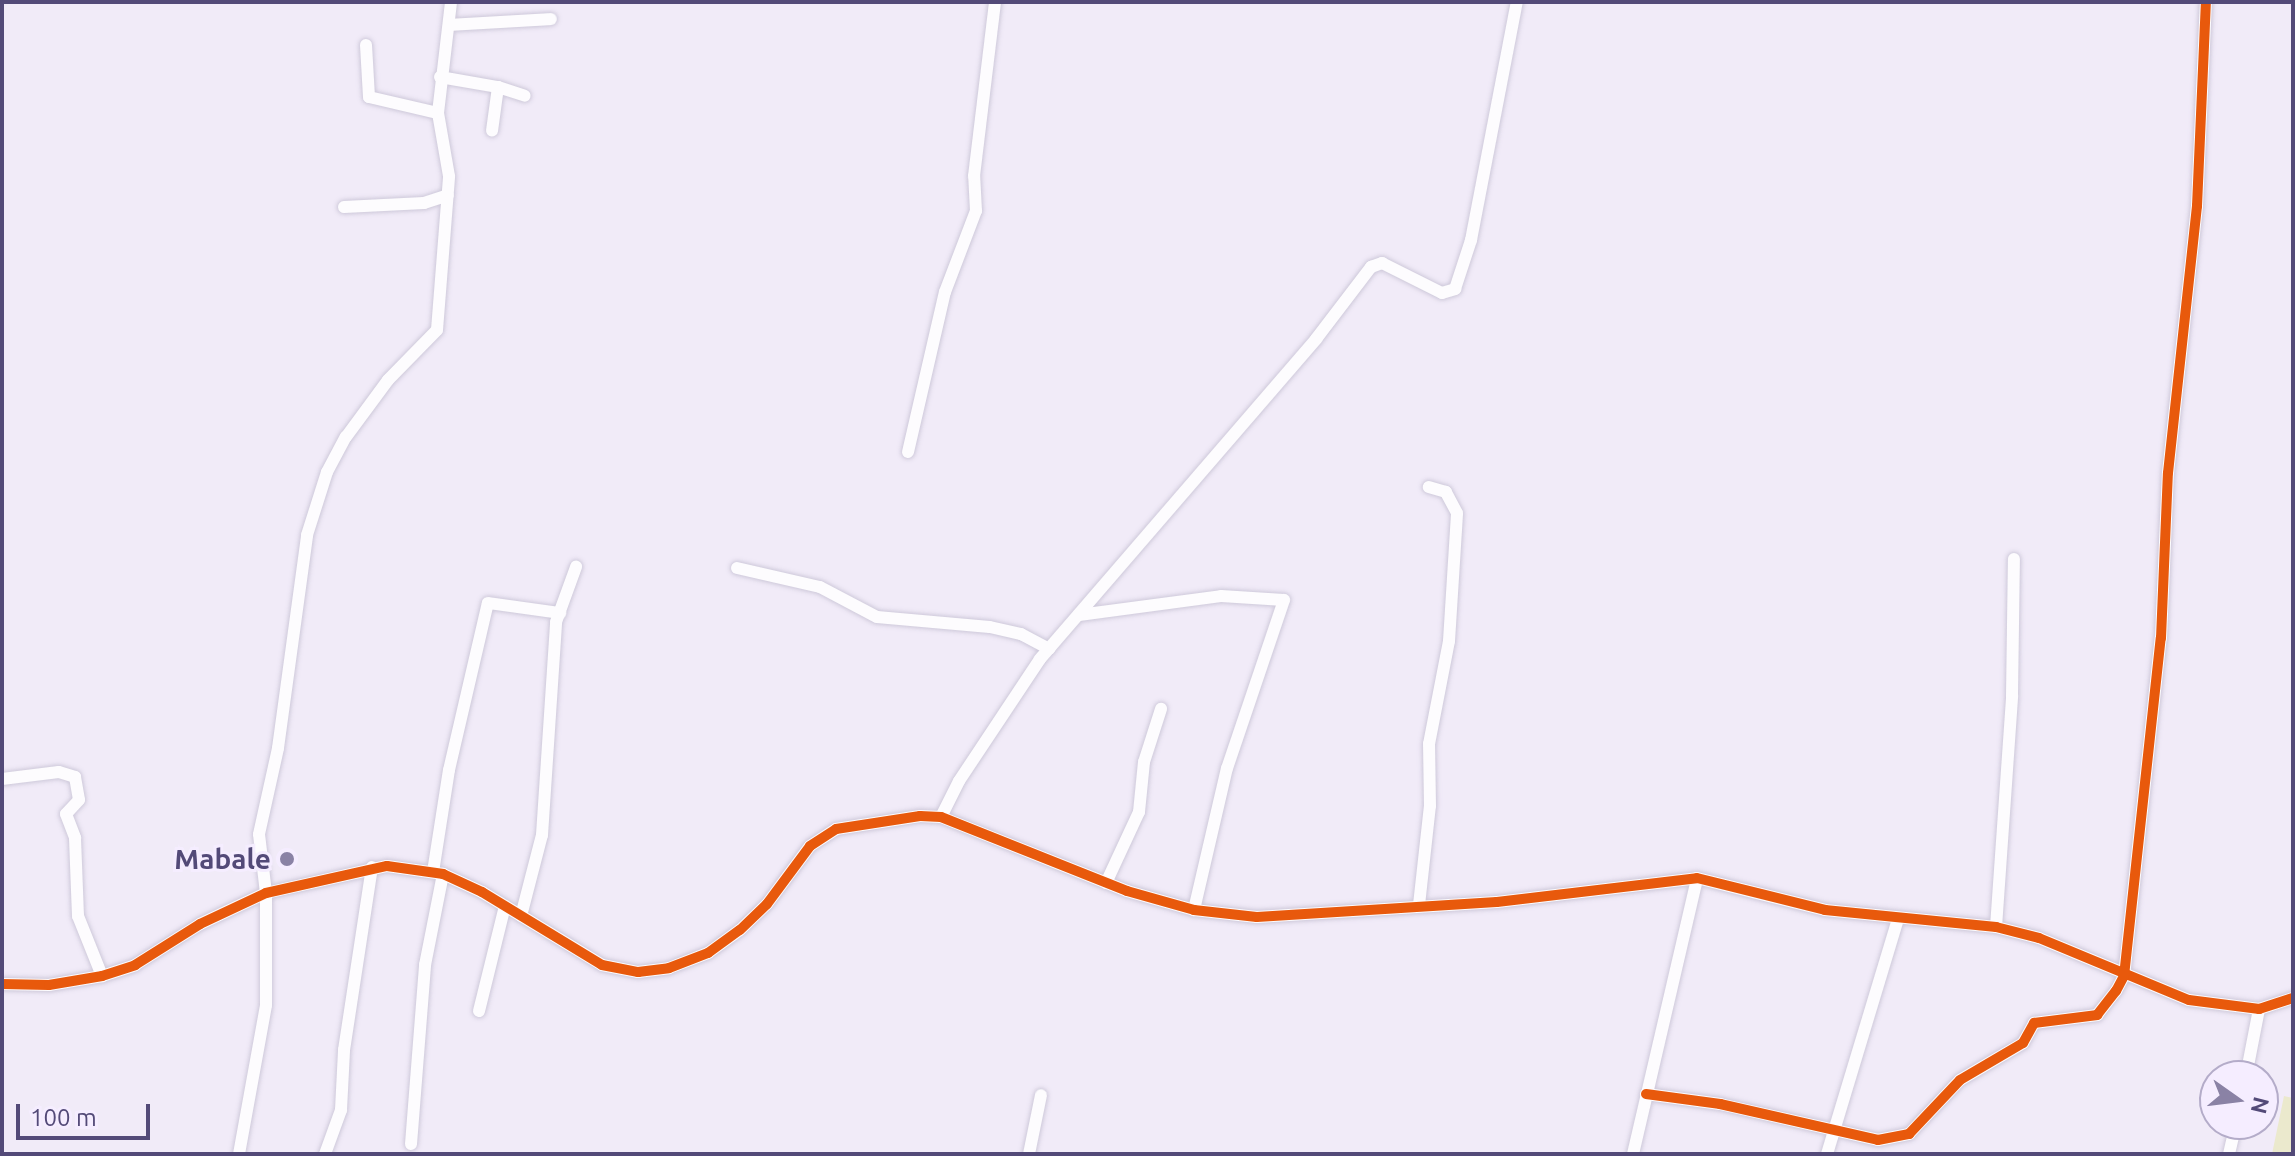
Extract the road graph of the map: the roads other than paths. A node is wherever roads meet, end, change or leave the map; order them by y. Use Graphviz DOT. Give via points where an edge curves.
graph roads {
  1 [pos="451,2"];
  2 [pos="995,2"];
  3 [pos="1517,2"];
  4 [pos="2206,2"];
  5 [pos="551,19"];
  6 [pos="450,25"];
  7 [pos="366,45"];
  8 [pos="440,77"];
  9 [pos="498,87"];
  10 [pos="525,96"];
  11 [pos="438,113"];
  12 [pos="492,131"];
  13 [pos="448,195"];
  14 [pos="344,207"];
  15 [pos="908,452"];
  16 [pos="1429,487"];
  17 [pos="2014,559"];
  18 [pos="576,567"];
  19 [pos="737,568"];
  20 [pos="560,613"];
  21 [pos="1079,615"];
  22 [pos="1049,649"];
  23 [pos="1161,709"];
  24 [pos="2,779"];
  25 [pos="941,817"];
  26 [pos="372,867"];
  27 [pos="438,873"];
  28 [pos="1697,878"];
  29 [pos="1106,883"];
  30 [pos="266,893"];
  31 [pos="1419,905"];
  32 [pos="505,906"];
  33 [pos="1194,910"];
  34 [pos="521,916"];
  35 [pos="1898,919"];
  36 [pos="1996,927"];
  37 [pos="102,976"];
  38 [pos="2124,976"];
  39 [pos="2,984"];
  40 [pos="2293,998"];
  41 [pos="2259,1009"];
  42 [pos="479,1011"];
  43 [pos="2249,1060"];
  44 [pos="1646,1094"];
  45 [pos="1041,1095"];
  46 [pos="1834,1128"];
  47 [pos="411,1144"];
  48 [pos="239,1154"];
  49 [pos="325,1154"];
  50 [pos="1029,1154"];
  51 [pos="1633,1154"];
  52 [pos="1827,1154"];
  1 -- 6 [label="street"];
  2 -- 15 [label="street" via="974,176 975,217 945,292"];
  3 -- 21 [label="street" via="1471,240 1455,289 1442,293 1375,264"];
  4 -- 38 [label="street" via="2197,206 2168,473 2161,638"];
  5 -- 6 [label="street"];
  6 -- 8 [label="street"];
  7 -- 11 [label="street" via="369,97"];
  8 -- 9 [label="street"];
  8 -- 11 [label="street"];
  9 -- 10 [label="street"];
  9 -- 12 [label="street"];
  11 -- 13 [label="street"];
  13 -- 14 [label="street" via="424,203"];
  13 -- 30 [label="street" via="437,330 388,380 346,437 315,506 293,614 278,748 259,834"];
  16 -- 31 [label="street" via="1446,492 1457,513 1449,641 1429,744 1430,806"];
  17 -- 36 [label="street" via="2012,696"];
  18 -- 20 [label="street"];
  19 -- 22 [label="street" via="820,587 877,617 990,627 1021,634"];
  20 -- 27 [label="street" via="488,603 449,770"];
  20 -- 34 [label="street" via="542,835"];
  21 -- 22 [label="street"];
  21 -- 33 [label="street" via="1221,596 1284,600 1224,779"];
  22 -- 25 [label="street" via="959,781"];
  23 -- 29 [label="street" via="1144,762 1139,812"];
  24 -- 37 [label="street" via="59,772 75,777 79,800 66,814 75,838 78,916"];
  25 -- 29 [label="street"];
  25 -- 34 [label="street" via="894,818 836,829 810,846 767,904 740,930 708,953 669,968 638,972 602,965"];
  26 -- 27 [label="street"];
  26 -- 30 [label="street"];
  26 -- 49 [label="street" via="344,1050 341,1110"];
  27 -- 32 [label="street"];
  27 -- 47 [label="street"];
  28 -- 31 [label="street" via="1497,902"];
  28 -- 35 [label="street" via="1825,910"];
  28 -- 44 [label="street"];
  29 -- 33 [label="street"];
  30 -- 37 [label="street" via="200,924 135,965"];
  30 -- 48 [label="street" via="266,1005"];
  31 -- 33 [label="street" via="1257,917"];
  32 -- 34 [label="street"];
  32 -- 42 [label="street"];
  35 -- 36 [label="street"];
  35 -- 46 [label="street"];
  36 -- 38 [label="street" via="2039,938"];
  37 -- 39 [label="street" via="49,985"];
  38 -- 41 [label="street" via="2189,1000"];
  38 -- 46 [label="street" via="2097,1015 2034,1023 2023,1043 1960,1080 1909,1134 1878,1140"];
  40 -- 41 [label="street"];
  41 -- 43 [label="street"];
  44 -- 46 [label="street"];
  44 -- 51 [label="street"];
  45 -- 50 [label="street"];
  46 -- 52 [label="street"];
}
